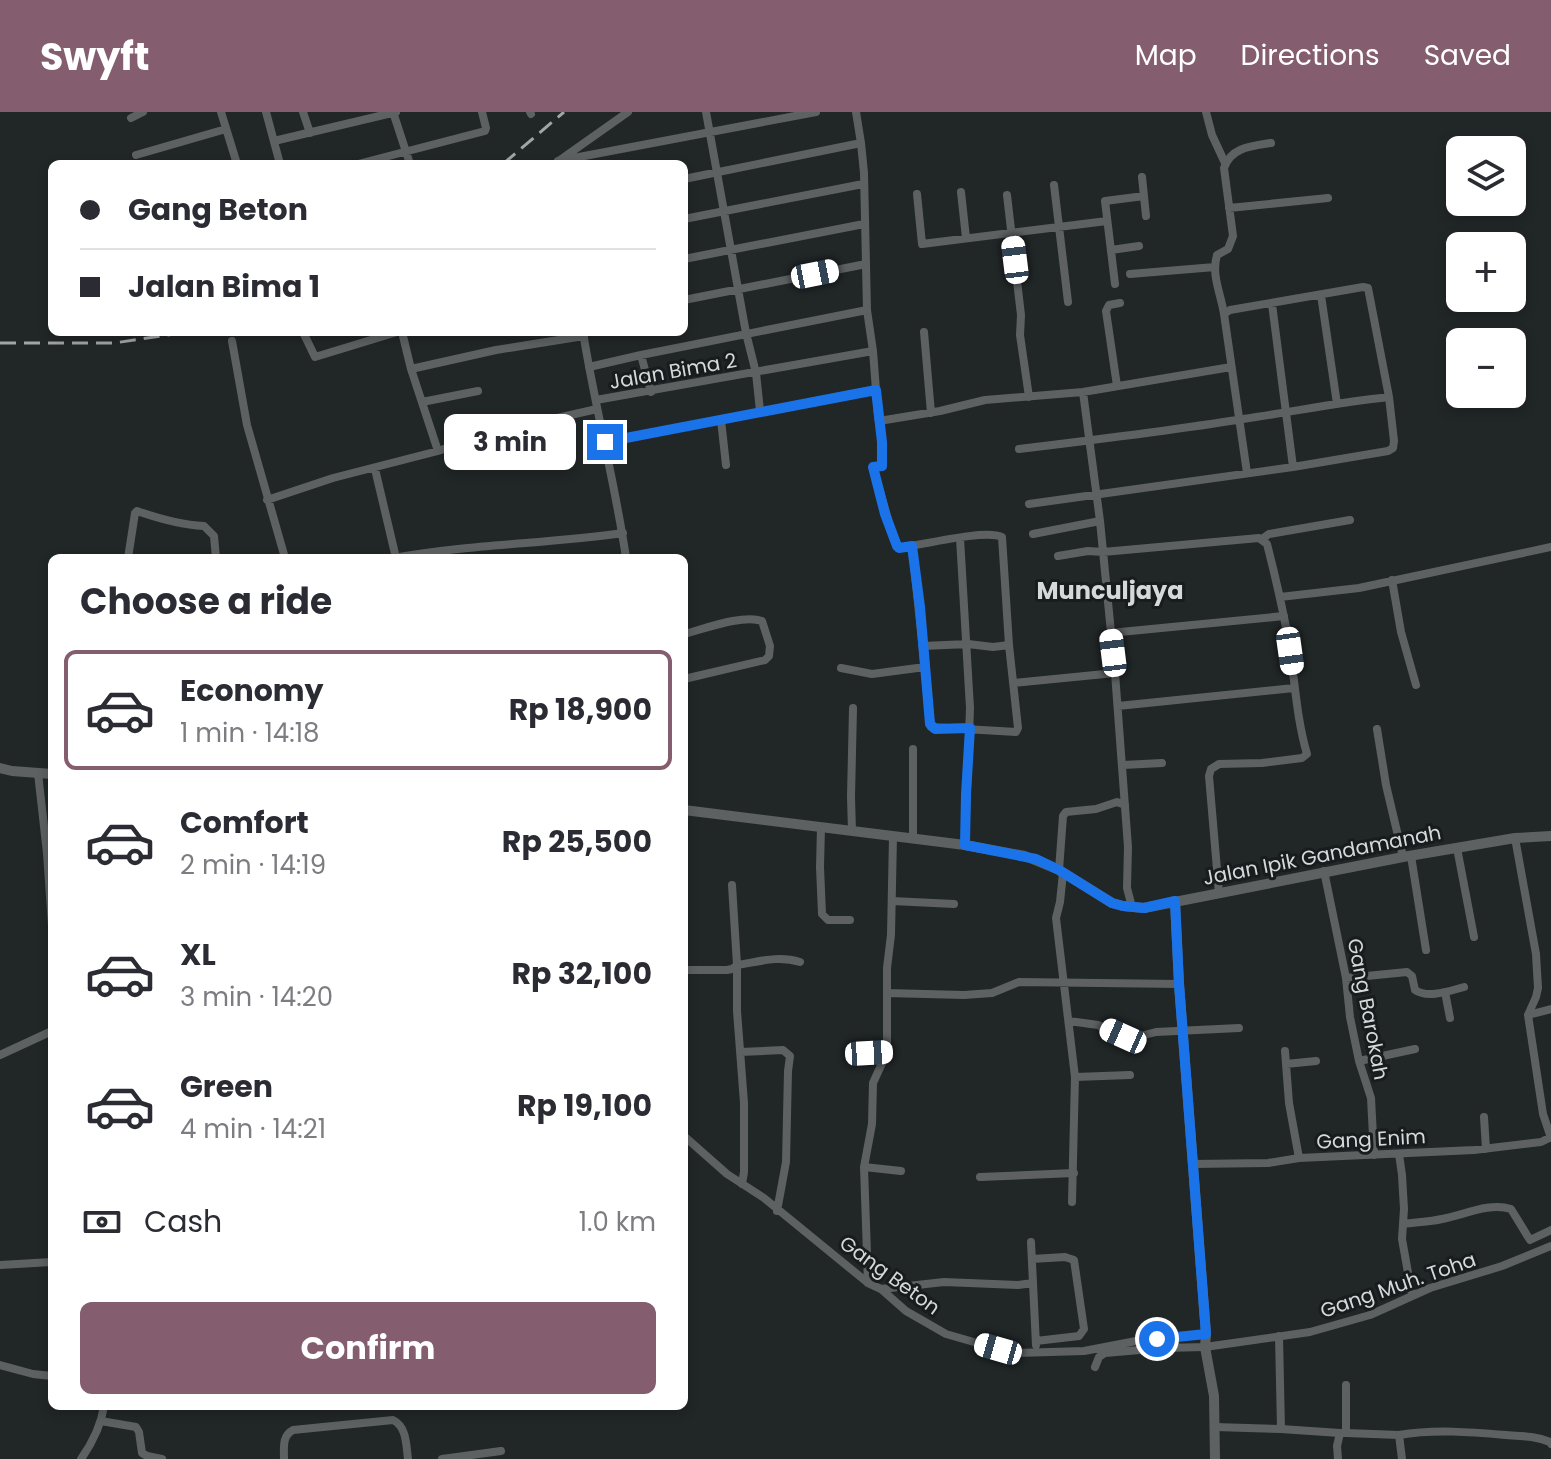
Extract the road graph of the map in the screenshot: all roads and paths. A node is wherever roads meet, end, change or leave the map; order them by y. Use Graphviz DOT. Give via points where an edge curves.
graph roads {
  1 [pos="143,112"];
  2 [pos="221,112"];
  3 [pos="266,112"];
  4 [pos="303,112"];
  5 [pos="350,112"];
  6 [pos="394,112"];
  7 [pos="482,112"];
  8 [pos="628,112"];
  9 [pos="706,112"];
  10 [pos="816,112"];
  11 [pos="856,112"];
  12 [pos="1206,112"];
  13 [pos="131,118"];
  14 [pos="354,123"];
  15 [pos="226,129"];
  16 [pos="310,133"];
  17 [pos="710,133"];
  18 [pos="274,141"];
  19 [pos="861,143"];
  20 [pos="1271,143"];
  21 [pos="406,152"];
  22 [pos="136,155"];
  23 [pos="236,160"];
  24 [pos="279,160"];
  25 [pos="374,160"];
  26 [pos="409,160"];
  27 [pos="560,160"];
  28 [pos="571,160"];
  29 [pos="1225,163"];
  30 [pos="718,173"];
  31 [pos="1142,177"];
  32 [pos="688,178"];
  33 [pos="863,184"];
  34 [pos="1054,185"];
  35 [pos="961,192"];
  36 [pos="917,194"];
  37 [pos="1007,195"];
  38 [pos="1144,196"];
  39 [pos="1328,198"];
  40 [pos="1229,208"];
  41 [pos="726,211"];
  42 [pos="1146,216"];
  43 [pos="688,218"];
  44 [pos="1107,221"];
  45 [pos="864,224"];
  46 [pos="1059,227"];
  47 [pos="1011,233"];
  48 [pos="966,238"];
  49 [pos="1139,246"];
  50 [pos="732,249"];
  51 [pos="1111,250"];
  52 [pos="688,258"];
  53 [pos="866,264"];
  54 [pos="1215,267"];
  55 [pos="1130,274"];
  56 [pos="1115,284"];
  57 [pos="738,289"];
  58 [pos="1321,295"];
  59 [pos="688,299"];
  60 [pos="1068,302"];
  61 [pos="1120,303"];
  62 [pos="1272,304"];
  63 [pos="867,310"];
  64 [pos="1224,314"];
  65 [pos="924,332"];
  66 [pos="746,333"];
  67 [pos="305,336"];
  68 [pos="386,336"];
  69 [pos="400,336"];
  70 [pos="573,336"];
  71 [pos="584,336"];
  72 [pos="232,341"];
  73 [pos="873,351"];
  74 [pos="641,355"];
  75 [pos="589,367"];
  76 [pos="1231,367"];
  77 [pos="411,369"];
  78 [pos="756,373"];
  79 [pos="1117,386"];
  80 [pos="876,390"];
  81 [pos="478,391"];
  82 [pos="651,392"];
  83 [pos="1083,392"];
  84 [pos="1029,397"];
  85 [pos="1389,397"];
  86 [pos="422,402"];
  87 [pos="596,404"];
  88 [pos="1337,404"];
  89 [pos="760,411"];
  90 [pos="1286,412"];
  91 [pos="931,413"];
  92 [pos="721,420"];
  93 [pos="1240,420"];
  94 [pos="879,421"];
  95 [pos="1088,441"];
  96 [pos="605,442"];
  97 [pos="1019,449"];
  98 [pos="438,451"];
  99 [pos="726,465"];
  100 [pos="1293,467"];
  101 [pos="375,469"];
  102 [pos="1247,473"];
  103 [pos="1096,495"];
  104 [pos="267,500"];
  105 [pos="1029,504"];
  106 [pos="1350,520"];
  107 [pos="1100,521"];
  108 [pos="623,533"];
  109 [pos="1033,534"];
  110 [pos="960,538"];
  111 [pos="1262,539"];
  112 [pos="912,546"];
  113 [pos="1551,547"];
  114 [pos="1103,552"];
  115 [pos="129,554"];
  116 [pos="216,554"];
  117 [pos="284,554"];
  118 [pos="394,554"];
  119 [pos="459,554"];
  120 [pos="626,554"];
  121 [pos="1058,556"];
  122 [pos="1392,580"];
  123 [pos="1280,597"];
  124 [pos="1284,616"];
  125 [pos="688,633"];
  126 [pos="1110,633"];
  127 [pos="968,644"];
  128 [pos="1009,645"];
  129 [pos="923,646"];
  130 [pos="925,667"];
  131 [pos="841,668"];
  132 [pos="1115,673"];
  133 [pos="688,678"];
  134 [pos="1013,683"];
  135 [pos="1416,685"];
  136 [pos="1294,688"];
  137 [pos="1118,706"];
  138 [pos="853,708"];
  139 [pos="970,728"];
  140 [pos="1377,729"];
  141 [pos="913,749"];
  142 [pos="1162,763"];
  143 [pos="1123,765"];
  144 [pos="0,768"];
  145 [pos="38,773"];
  146 [pos="48,774"];
  147 [pos="1125,805"];
  148 [pos="688,810"];
  149 [pos="821,827"];
  150 [pos="852,831"];
  151 [pos="893,836"];
  152 [pos="1551,836"];
  153 [pos="1515,838"];
  154 [pos="913,839"];
  155 [pos="965,845"];
  156 [pos="1457,848"];
  157 [pos="1407,856"];
  158 [pos="48,868"];
  159 [pos="1324,871"];
  160 [pos="1061,872"];
  161 [pos="732,885"];
  162 [pos="1219,893"];
  163 [pos="892,901"];
  164 [pos="1175,901"];
  165 [pos="954,904"];
  166 [pos="1132,907"];
  167 [pos="850,920"];
  168 [pos="1474,937"];
  169 [pos="1426,950"];
  170 [pos="800,962"];
  171 [pos="737,965"];
  172 [pos="688,970"];
  173 [pos="1346,978"];
  174 [pos="1064,982"];
  175 [pos="1179,984"];
  176 [pos="1464,987"];
  177 [pos="1445,992"];
  178 [pos="887,993"];
  179 [pos="1551,1009"];
  180 [pos="1528,1015"];
  181 [pos="1450,1018"];
  182 [pos="1069,1021"];
  183 [pos="1239,1028"];
  184 [pos="1182,1030"];
  185 [pos="48,1033"];
  186 [pos="1415,1049"];
  187 [pos="1285,1051"];
  188 [pos="740,1052"];
  189 [pos="886,1052"];
  190 [pos="853,1054"];
  191 [pos="0,1055"];
  192 [pos="1316,1061"];
  193 [pos="1359,1061"];
  194 [pos="1286,1064"];
  195 [pos="1130,1075"];
  196 [pos="1075,1077"];
  197 [pos="1484,1117"];
  198 [pos="1551,1138"];
  199 [pos="688,1140"];
  200 [pos="1486,1149"];
  201 [pos="1399,1154"];
  202 [pos="1374,1155"];
  203 [pos="1299,1158"];
  204 [pos="1192,1164"];
  205 [pos="864,1167"];
  206 [pos="901,1171"];
  207 [pos="1074,1173"];
  208 [pos="980,1177"];
  209 [pos="742,1184"];
  210 [pos="1072,1202"];
  211 [pos="777,1211"];
  212 [pos="1403,1224"];
  213 [pos="1551,1230"];
  214 [pos="1031,1242"];
  215 [pos="1551,1246"];
  216 [pos="1032,1259"];
  217 [pos="48,1262"];
  218 [pos="0,1265"];
  219 [pos="868,1283"];
  220 [pos="1033,1283"];
  221 [pos="881,1289"];
  222 [pos="1411,1289"];
  223 [pos="1206,1334"];
  224 [pos="1279,1336"];
  225 [pos="1036,1341"];
  226 [pos="1205,1347"];
  227 [pos="1036,1352"];
  228 [pos="0,1365"];
  229 [pos="1095,1367"];
  230 [pos="48,1376"];
  231 [pos="1346,1385"];
  232 [pos="103,1410"];
  233 [pos="101,1421"];
  234 [pos="1215,1427"];
  235 [pos="1281,1429"];
  236 [pos="1343,1433"];
  237 [pos="1399,1435"];
  238 [pos="1551,1444"];
  239 [pos="501,1451"];
  240 [pos="81,1459"];
  241 [pos="162,1459"];
  242 [pos="284,1459"];
  243 [pos="408,1459"];
  244 [pos="442,1459"];
  245 [pos="1215,1459"];
  246 [pos="1338,1459"];
  247 [pos="1402,1459"];
  1 -- 13 [label="street"];
  2 -- 15 [label="street"];
  3 -- 18 [label="street"];
  4 -- 16 [label="street"];
  5 -- 14 [label="street"];
  6 -- 14 [label="street"];
  6 -- 21 [label="street"];
  7 -- 21 [label="street" via="485,131"];
  8 -- 27 [label="street"];
  9 -- 17 [label="street"];
  10 -- 17 [label="street"];
  11 -- 19 [label="street"];
  12 -- 29 [label="street"];
  14 -- 16 [label="street"];
  15 -- 22 [label="street"];
  15 -- 23 [label="street"];
  16 -- 18 [label="street"];
  17 -- 28 [label="street"];
  17 -- 30 [label="street"];
  18 -- 24 [label="street"];
  19 -- 30 [label="street"];
  19 -- 33 [label="street"];
  20 -- 29 [label="street" via="1237,150"];
  21 -- 25 [label="street"];
  21 -- 26 [label="street"];
  29 -- 40 [label="street"];
  30 -- 32 [label="street"];
  30 -- 41 [label="street"];
  31 -- 38 [label="street"];
  33 -- 41 [label="street"];
  33 -- 45 [label="street"];
  34 -- 46 [label="street"];
  35 -- 48 [label="street"];
  36 -- 48 [label="street" via="922,244"];
  37 -- 47 [label="street"];
  38 -- 42 [label="street"];
  38 -- 44 [label="street" via="1105,201"];
  39 -- 40 [label="street"];
  40 -- 54 [label="street" via="1232,243 1217,255"];
  41 -- 43 [label="street"];
  41 -- 50 [label="street"];
  44 -- 46 [label="street"];
  44 -- 51 [label="street"];
  45 -- 50 [label="street"];
  45 -- 53 [label="street"];
  46 -- 47 [label="street"];
  46 -- 60 [label="street"];
  47 -- 48 [label="street"];
  47 -- 84 [label="street"];
  49 -- 51 [label="street"];
  50 -- 52 [label="street"];
  50 -- 57 [label="street"];
  51 -- 56 [label="street"];
  53 -- 57 [label="street"];
  53 -- 63 [label="street"];
  54 -- 55 [label="street"];
  54 -- 64 [label="street"];
  57 -- 59 [label="street"];
  57 -- 66 [label="street"];
  58 -- 62 [label="street"];
  58 -- 85 [label="street" via="1368,288"];
  58 -- 88 [label="street"];
  61 -- 79 [label="street" via="1106,311"];
  62 -- 64 [label="street"];
  62 -- 90 [label="street"];
  63 -- 66 [label="street"];
  63 -- 73 [label="street"];
  64 -- 76 [label="street"];
  65 -- 91 [label="street"];
  66 -- 74 [label="street"];
  66 -- 78 [label="street"];
  67 -- 68 [label="street" via="315,357"];
  69 -- 77 [label="street"];
  70 -- 77 [label="street"];
  71 -- 75 [label="street"];
  72 -- 104 [label="street"];
  73 -- 78 [label="street, Jalan Bima 2"];
  73 -- 80 [label="street"];
  74 -- 75 [label="street"];
  74 -- 82 [label="street"];
  75 -- 87 [label="street"];
  76 -- 79 [label="street"];
  76 -- 93 [label="street"];
  77 -- 86 [label="street"];
  78 -- 82 [label="street, Jalan Bima 2"];
  78 -- 89 [label="street"];
  79 -- 83 [label="street"];
  80 -- 89 [label="street"];
  80 -- 94 [label="street"];
  81 -- 86 [label="street"];
  82 -- 87 [label="street, Jalan Bima 2"];
  83 -- 84 [label="street"];
  83 -- 95 [label="street"];
  84 -- 91 [label="street" via="985,400"];
  85 -- 88 [label="street"];
  85 -- 100 [label="street" via="1391,450"];
  86 -- 98 [label="street"];
  87 -- 96 [label="street"];
  87 -- 98 [label="street, Jalan Bima 2"];
  88 -- 90 [label="street"];
  89 -- 92 [label="street"];
  90 -- 93 [label="street"];
  90 -- 100 [label="street"];
  91 -- 94 [label="street"];
  92 -- 96 [label="street"];
  92 -- 99 [label="street"];
  93 -- 95 [label="street"];
  93 -- 102 [label="street"];
  94 -- 112 [label="street" via="882,466 873,467 876,480 897,546"];
  95 -- 97 [label="street"];
  95 -- 103 [label="street"];
  96 -- 108 [label="street"];
  98 -- 101 [label="street, Jalan Bima 2"];
  100 -- 102 [label="street"];
  101 -- 104 [label="street, Jalan Bima 2"];
  101 -- 118 [label="street"];
  102 -- 103 [label="street"];
  103 -- 105 [label="street"];
  103 -- 107 [label="street"];
  104 -- 117 [label="street"];
  106 -- 111 [label="street"];
  107 -- 109 [label="street"];
  107 -- 114 [label="street"];
  108 -- 119 [label="street"];
  108 -- 120 [label="street"];
  110 -- 112 [label="street"];
  110 -- 127 [label="street"];
  110 -- 128 [label="street" via="1002,537"];
  111 -- 114 [label="street"];
  111 -- 123 [label="street"];
  112 -- 129 [label="street"];
  113 -- 122 [label="street"];
  114 -- 121 [label="street"];
  114 -- 126 [label="street"];
  115 -- 116 [label="street" via="137,511 208,528"];
  122 -- 123 [label="street"];
  122 -- 135 [label="street"];
  123 -- 124 [label="street"];
  124 -- 126 [label="street"];
  124 -- 136 [label="street"];
  125 -- 133 [label="street" via="751,618 762,621 770,646 765,660"];
  126 -- 132 [label="street"];
  127 -- 128 [label="street"];
  127 -- 129 [label="street"];
  127 -- 139 [label="street"];
  128 -- 134 [label="street"];
  129 -- 130 [label="street"];
  130 -- 131 [label="street" via="872,674"];
  130 -- 139 [label="street" via="931,727"];
  132 -- 134 [label="street"];
  132 -- 137 [label="street"];
  134 -- 139 [label="street" via="1016,732"];
  136 -- 137 [label="street"];
  136 -- 162 [label="street" via="1306,756 1211,769"];
  137 -- 143 [label="street"];
  138 -- 150 [label="street"];
  139 -- 155 [label="street"];
  140 -- 157 [label="street" via="1393,821"];
  141 -- 154 [label="street"];
  142 -- 143 [label="street"];
  143 -- 147 [label="street"];
  144 -- 145 [label="street"];
  145 -- 146 [label="street"];
  145 -- 158 [label="street"];
  147 -- 160 [label="street" via="1066,812"];
  147 -- 166 [label="street"];
  148 -- 149 [label="street, Jalan Ipik Gandamanah"];
  149 -- 150 [label="street, Jalan Ipik Gandamanah"];
  149 -- 167 [label="street" via="822,914 828,920"];
  150 -- 151 [label="street, Jalan Ipik Gandamanah"];
  151 -- 154 [label="street, Jalan Ipik Gandamanah"];
  151 -- 163 [label="street"];
  152 -- 153 [label="street, Jalan Ipik Gandamanah"];
  153 -- 156 [label="street, Jalan Ipik Gandamanah"];
  153 -- 180 [label="street" via="1536,954 1538,988"];
  154 -- 155 [label="street, Jalan Ipik Gandamanah"];
  155 -- 160 [label="street, Jalan Ipik Gandamanah" via="1025,856"];
  156 -- 157 [label="street, Jalan Ipik Gandamanah"];
  156 -- 168 [label="street"];
  157 -- 159 [label="street, Jalan Ipik Gandamanah"];
  157 -- 169 [label="street"];
  159 -- 162 [label="street, Jalan Ipik Gandamanah"];
  159 -- 173 [label="street, Gang Barokah"];
  160 -- 166 [label="street, Jalan Ipik Gandamanah" via="1112,903"];
  160 -- 174 [label="street" via="1056,918"];
  161 -- 171 [label="street"];
  162 -- 164 [label="street, Jalan Ipik Gandamanah"];
  163 -- 165 [label="street"];
  163 -- 178 [label="street"];
  164 -- 166 [label="street, Jalan Ipik Gandamanah"];
  164 -- 175 [label="street"];
  170 -- 171 [label="street" via="770,959"];
  171 -- 172 [label="street"];
  171 -- 188 [label="street"];
  173 -- 177 [label="street" via="1407,972 1418,993"];
  173 -- 193 [label="street, Gang Barokah"];
  174 -- 175 [label="street"];
  174 -- 178 [label="street" via="1019,982 992,993 964,995"];
  174 -- 182 [label="street"];
  175 -- 184 [label="street"];
  176 -- 177 [label="street"];
  177 -- 181 [label="street"];
  178 -- 189 [label="street"];
  179 -- 180 [label="street"];
  180 -- 198 [label="street"];
  182 -- 184 [label="street" via="1098,1025 1129,1039"];
  182 -- 196 [label="street"];
  183 -- 184 [label="street"];
  184 -- 204 [label="street"];
  185 -- 191 [label="street"];
  186 -- 193 [label="street"];
  187 -- 194 [label="street"];
  188 -- 209 [label="street"];
  188 -- 211 [label="street" via="783,1050 790,1056 786,1162"];
  189 -- 190 [label="street"];
  189 -- 205 [label="street" via="873,1083"];
  192 -- 194 [label="street"];
  193 -- 202 [label="street, Gang Barokah" via="1371,1098"];
  194 -- 203 [label="street"];
  195 -- 196 [label="street"];
  196 -- 207 [label="street"];
  197 -- 200 [label="street"];
  198 -- 200 [label="street, Gang Enim"];
  199 -- 209 [label="street, Gang Beton"];
  200 -- 201 [label="street, Gang Enim"];
  201 -- 202 [label="street, Gang Enim"];
  201 -- 212 [label="street"];
  202 -- 203 [label="street, Gang Enim"];
  203 -- 204 [label="street, Gang Enim"];
  204 -- 223 [label="street"];
  205 -- 206 [label="street"];
  205 -- 219 [label="street"];
  207 -- 208 [label="street"];
  207 -- 210 [label="street"];
  209 -- 211 [label="street, Gang Beton"];
  211 -- 219 [label="street, Gang Beton"];
  212 -- 213 [label="street" via="1503,1207 1511,1209 1530,1240"];
  212 -- 222 [label="street"];
  214 -- 216 [label="street"];
  215 -- 222 [label="street, Gang Muh. Toha" via="1502,1266"];
  216 -- 220 [label="street"];
  216 -- 225 [label="street" via="1074,1260 1084,1329 1079,1336"];
  217 -- 218 [label="street"];
  219 -- 221 [label="street, Gang Beton"];
  220 -- 221 [label="street" via="944,1282"];
  220 -- 225 [label="street"];
  221 -- 227 [label="street, Gang Beton" via="946,1334 1017,1353"];
  222 -- 224 [label="street, Gang Muh. Toha" via="1370,1315"];
  223 -- 226 [label="street"];
  223 -- 227 [label="street, Gang Beton" via="1095,1350"];
  224 -- 226 [label="street, Gang Muh. Toha"];
  224 -- 235 [label="street"];
  225 -- 227 [label="street"];
  226 -- 229 [label="street, Gang Muh. Toha" via="1105,1353"];
  226 -- 234 [label="street"];
  228 -- 230 [label="street"];
  231 -- 236 [label="street"];
  232 -- 233 [label="street"];
  233 -- 240 [label="street"];
  233 -- 241 [label="street" via="136,1427 142,1453"];
  234 -- 235 [label="street"];
  234 -- 245 [label="street"];
  235 -- 236 [label="street"];
  236 -- 237 [label="street"];
  236 -- 246 [label="street"];
  237 -- 238 [label="street" via="1490,1433 1542,1438"];
  237 -- 247 [label="street"];
  239 -- 244 [label="street"];
  242 -- 243 [label="street" via="283,1443 293,1430 393,1420 403,1428"];
}
